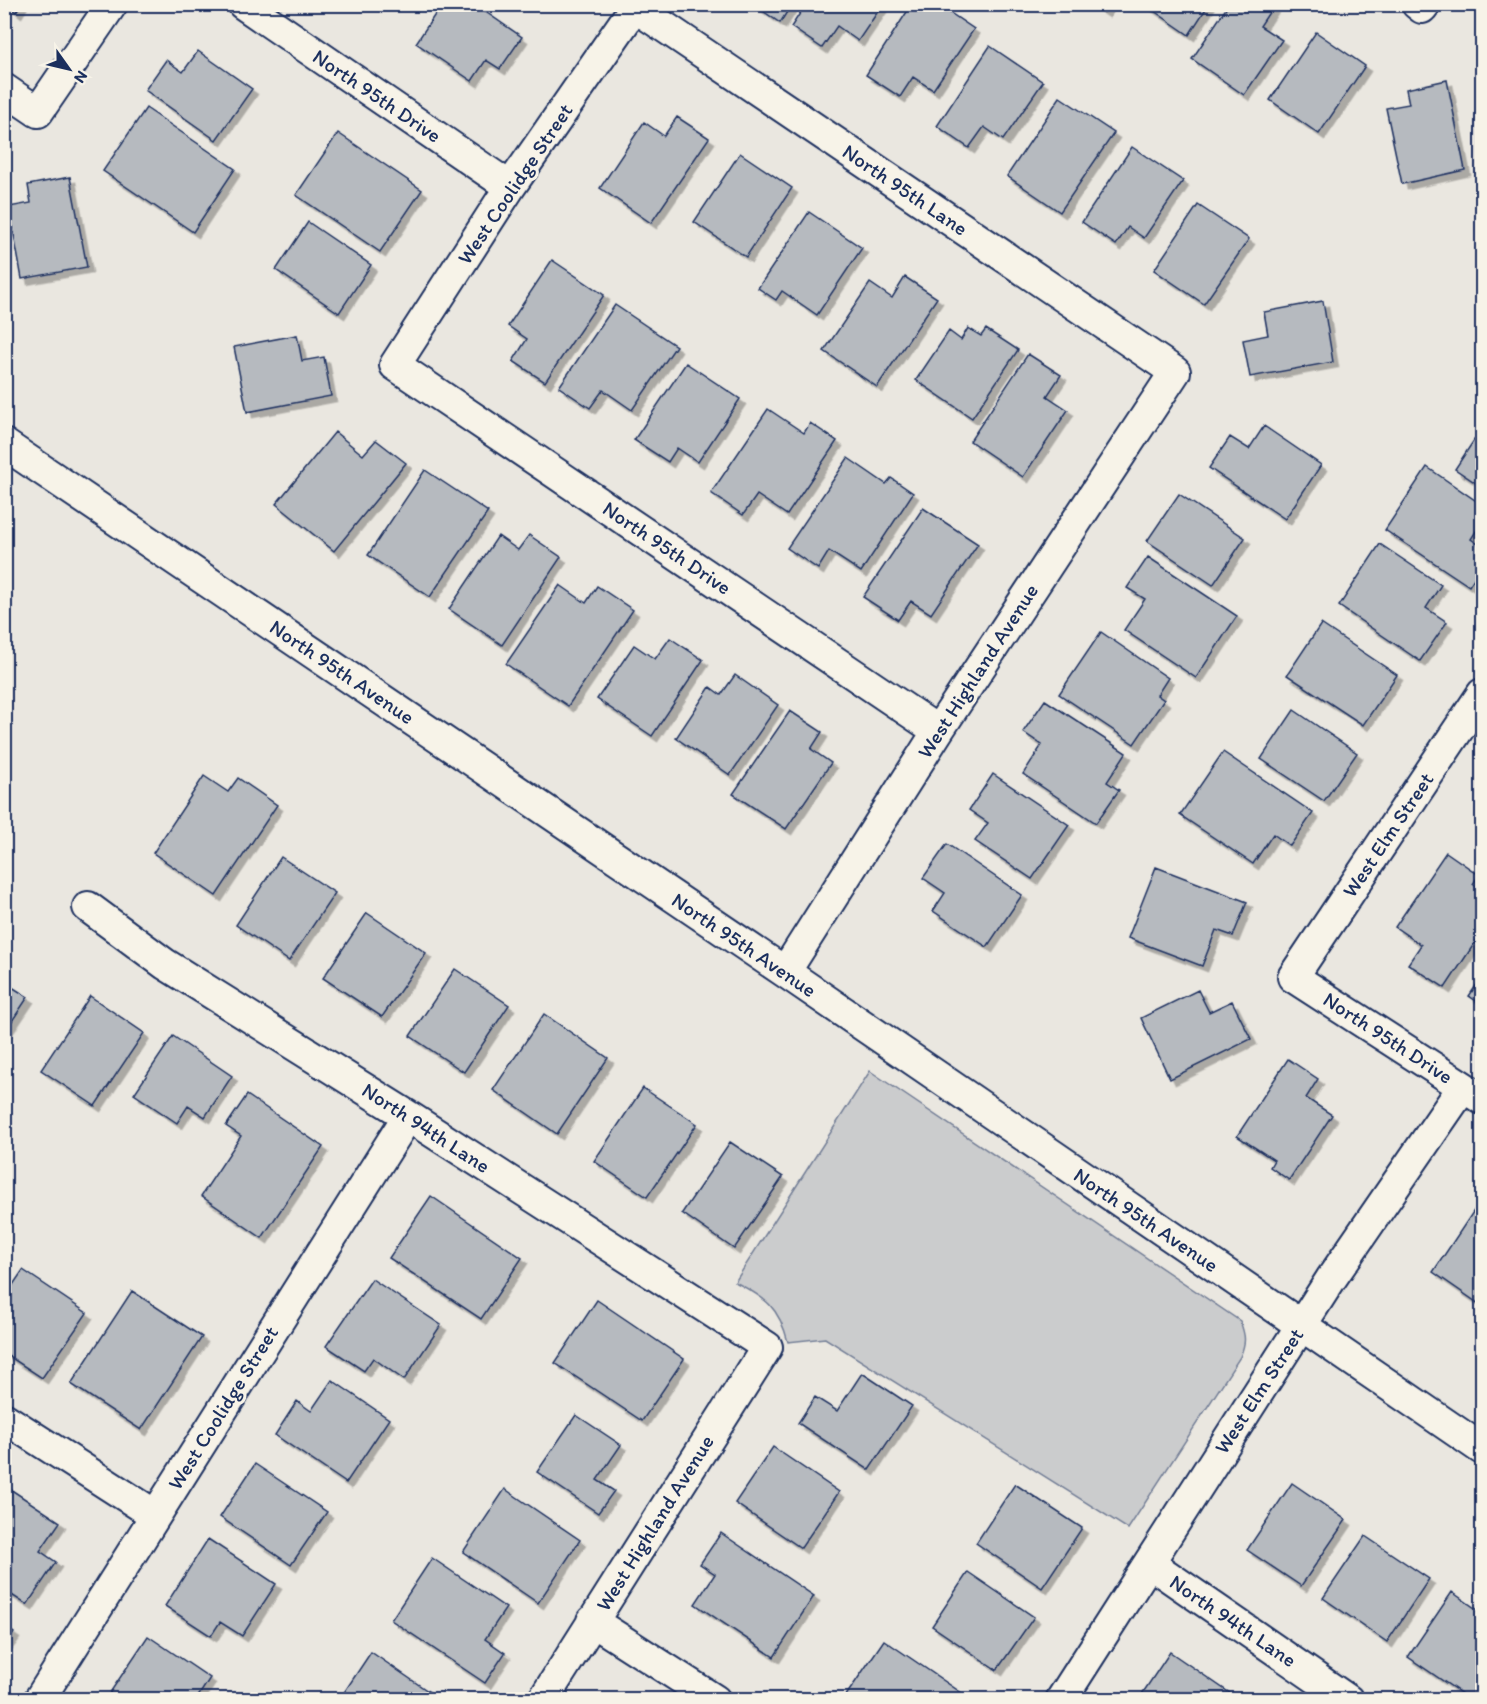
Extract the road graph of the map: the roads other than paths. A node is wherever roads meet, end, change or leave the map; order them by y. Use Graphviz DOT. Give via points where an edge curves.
graph roads {
  1 [pos="112,4"];
  2 [pos="243,4"];
  3 [pos="636,6"];
  4 [pos="4,89"];
  5 [pos="510,187"];
  6 [pos="395,365"];
  7 [pos="1175,372"];
  8 [pos="4,444"];
  9 [pos="1482,694"];
  10 [pos="938,731"];
  11 [pos="88,907"];
  12 [pos="785,972"];
  13 [pos="1293,977"];
  14 [pos="1473,1093"];
  15 [pos="408,1116"];
  16 [pos="1301,1326"];
  17 [pos="767,1347"];
  18 [pos="4,1418"];
  19 [pos="1482,1449"];
  20 [pos="155,1515"];
  21 [pos="1149,1563"];
  22 [pos="592,1621"];
  23 [pos="39,1700"];
  24 [pos="543,1700"];
  25 [pos="715,1700"];
  26 [pos="1061,1700"];
  27 [pos="1348,1700"];
  1 -- 4 [label="street" via="38,112"];
  2 -- 5 [label="street, North 95th Drive"];
  3 -- 5 [label="street, West Coolidge Street"];
  3 -- 7 [label="street, North 95th Lane"];
  5 -- 6 [label="street, West Coolidge Street"];
  6 -- 10 [label="street, North 95th Drive"];
  7 -- 10 [label="street, West Highland Avenue"];
  8 -- 12 [label="street, North 95th Avenue"];
  9 -- 13 [label="street, West Elm Street"];
  10 -- 12 [label="street, West Highland Avenue"];
  11 -- 15 [label="street, North 94th Lane" via="165,964"];
  12 -- 16 [label="street, North 95th Avenue"];
  13 -- 14 [label="street, North 95th Drive"];
  14 -- 16 [label="street, West Elm Street" via="1331,1279"];
  15 -- 17 [label="street, North 94th Lane"];
  15 -- 20 [label="street, West Coolidge Street"];
  16 -- 19 [label="street, North 95th Avenue"];
  16 -- 21 [label="street, West Elm Street"];
  17 -- 22 [label="street, West Highland Avenue"];
  18 -- 20 [label="street"];
  20 -- 23 [label="street, West Coolidge Street"];
  21 -- 26 [label="street, West Elm Street"];
  21 -- 27 [label="street, North 94th Lane"];
  22 -- 24 [label="street, West Highland Avenue"];
  22 -- 25 [label="street"];
}
